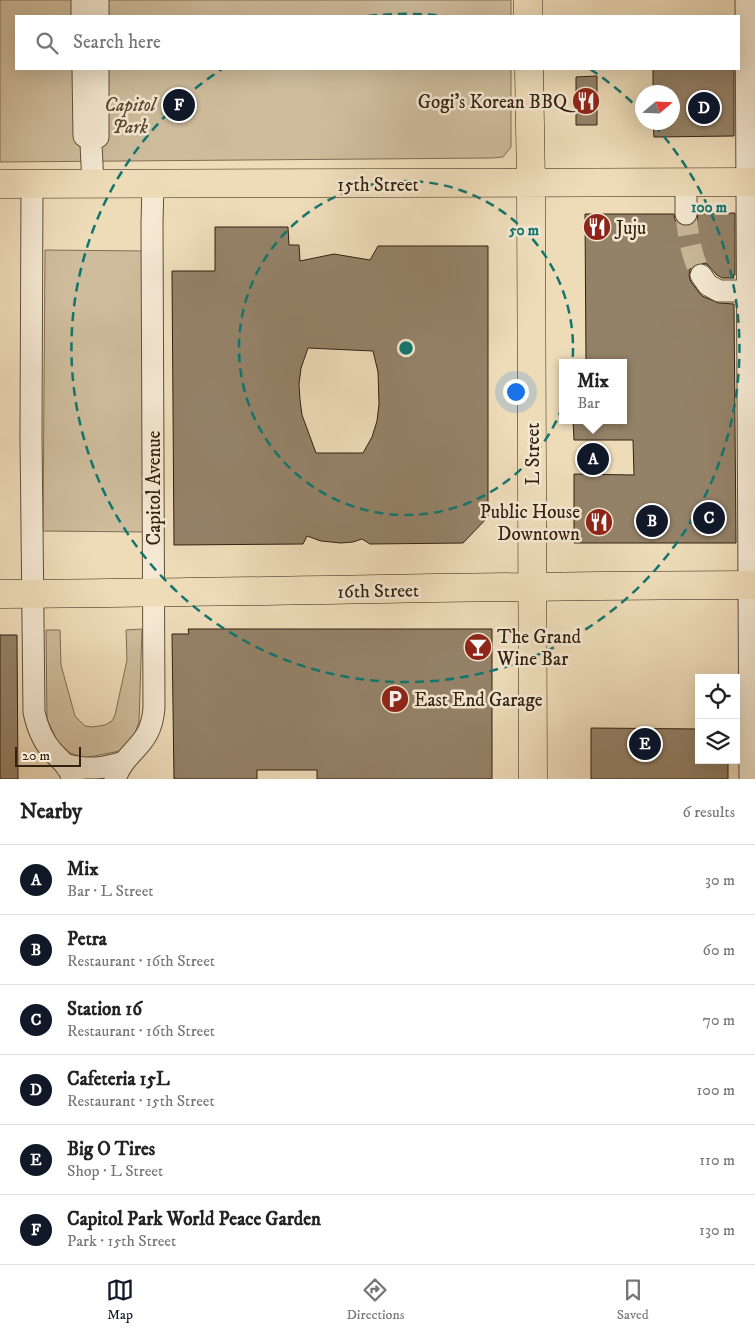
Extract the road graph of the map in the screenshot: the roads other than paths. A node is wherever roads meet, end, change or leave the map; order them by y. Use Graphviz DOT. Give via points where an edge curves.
graph roads {
  1 [pos="82,0"];
  2 [pos="89,0"];
  3 [pos="98,0"];
  4 [pos="528,0"];
  5 [pos="746,0"];
  6 [pos="82,15"];
  7 [pos="89,15"];
  8 [pos="98,15"];
  9 [pos="528,15"];
  10 [pos="83,70"];
  11 [pos="89,70"];
  12 [pos="98,70"];
  13 [pos="529,70"];
  14 [pos="91,139"];
  15 [pos="751,182"];
  16 [pos="531,183"];
  17 [pos="686,183"];
  18 [pos="0,184"];
  19 [pos="32,184"];
  20 [pos="93,184"];
  21 [pos="153,184"];
  22 [pos="686,214"];
  23 [pos="701,275"];
  24 [pos="748,292"];
  25 [pos="752,584"];
  26 [pos="532,587"];
  27 [pos="0,594"];
  28 [pos="33,594"];
  29 [pos="154,594"];
  30 [pos="120,770"];
  31 [pos="70,772"];
  32 [pos="533,779"];
  33 [pos="750,779"];
  1 -- 6 [label="street"];
  2 -- 7 [label="street"];
  3 -- 8 [label="street"];
  4 -- 9 [label="main road"];
  5 -- 15 [label="street"];
  10 -- 14 [label="street" via="84,136"];
  11 -- 14 [label="street"];
  12 -- 14 [label="street" via="98,136"];
  13 -- 16 [label="main road, L Street"];
  14 -- 20 [label="street"];
  15 -- 17 [label="main road, 15th Street"];
  15 -- 24 [label="street"];
  16 -- 17 [label="main road, 15th Street"];
  16 -- 21 [label="main road, 15th Street"];
  16 -- 26 [label="main road, L Street"];
  17 -- 22 [label="street"];
  18 -- 19 [label="main road, 15th Street"];
  19 -- 20 [label="main road, 15th Street"];
  19 -- 28 [label="street"];
  20 -- 21 [label="main road, 15th Street"];
  21 -- 29 [label="street, Capitol Avenue"];
  23 -- 24 [label="street" via="708,286 719,291"];
  24 -- 25 [label="street"];
  25 -- 26 [label="main road, 16th Street"];
  25 -- 33 [label="street"];
  26 -- 29 [label="main road, 16th Street"];
  26 -- 32 [label="main road, L Street"];
  27 -- 28 [label="main road, 16th Street"];
  28 -- 29 [label="main road, 16th Street"];
  28 -- 31 [label="street" via="34,712 43,739"];
  29 -- 30 [label="street, Capitol Avenue" via="153,720 145,740"];
  30 -- 31 [label="street"];
}
